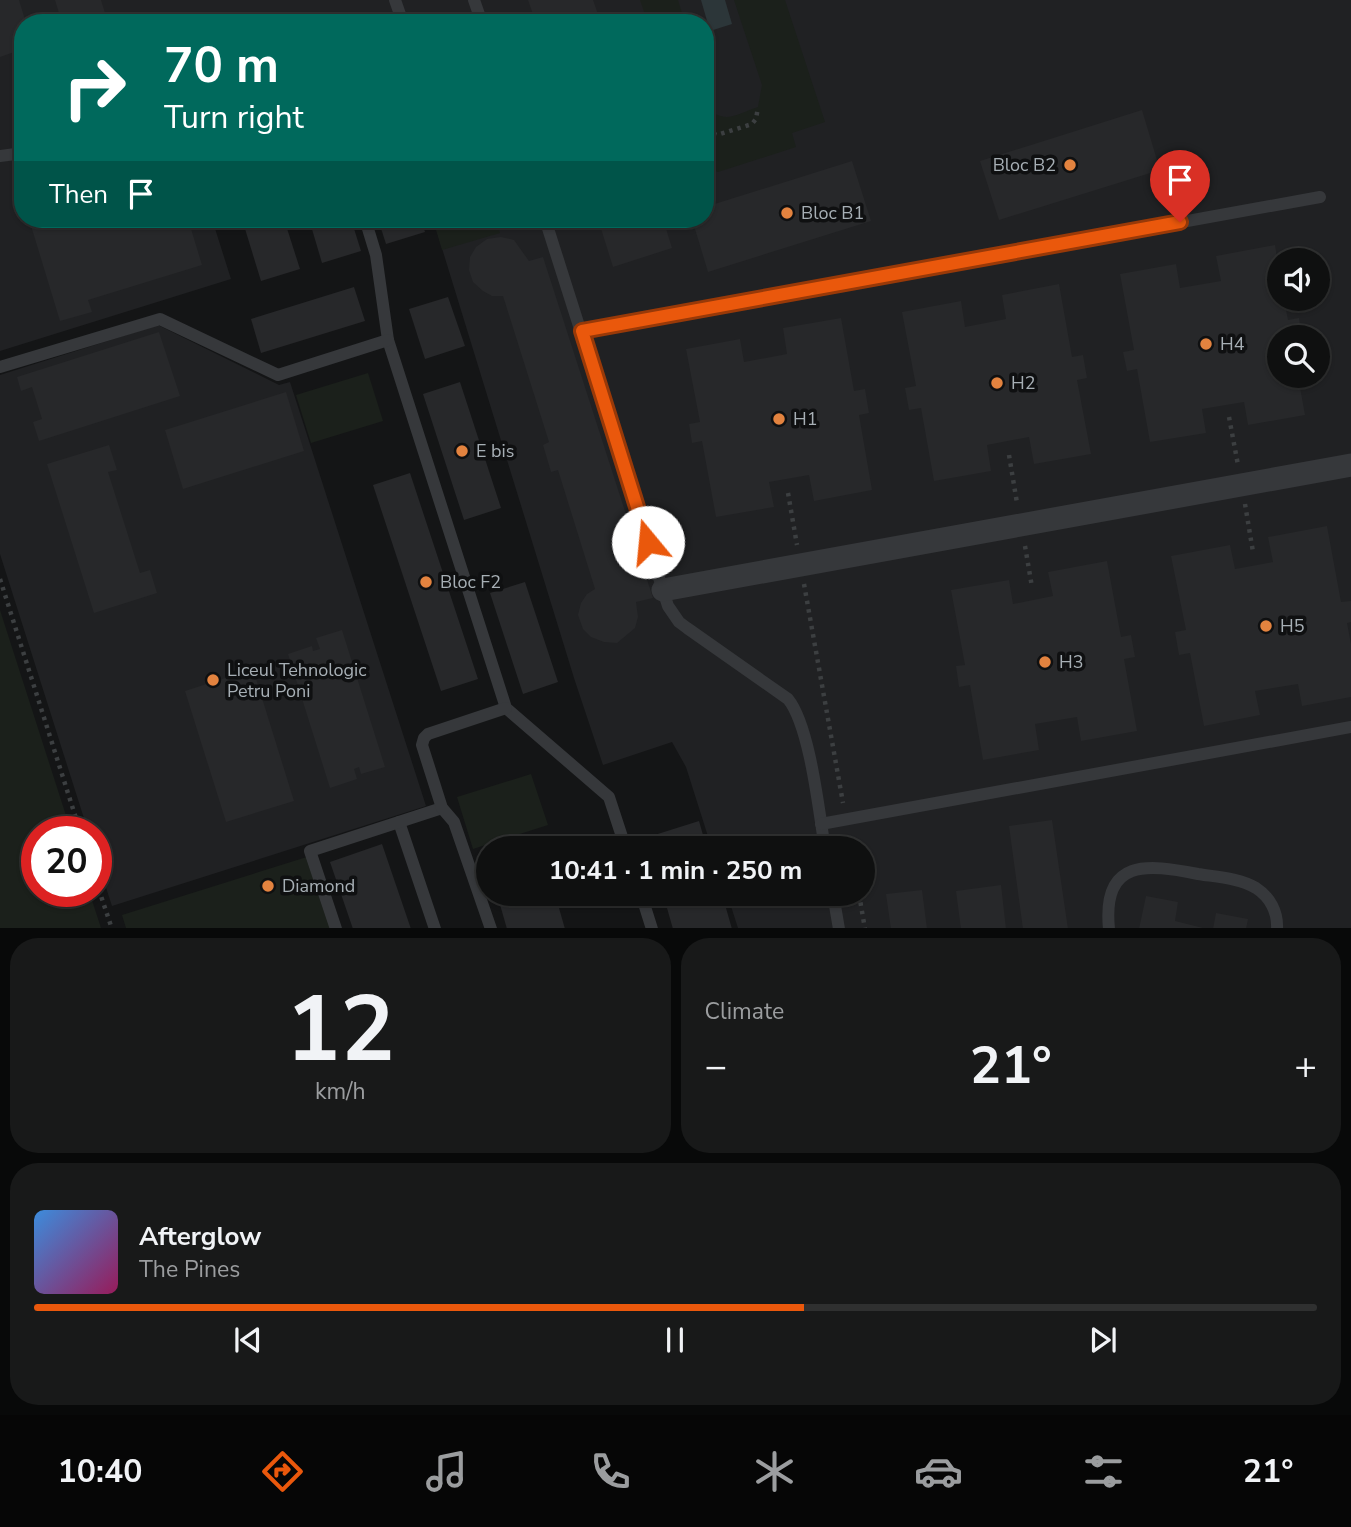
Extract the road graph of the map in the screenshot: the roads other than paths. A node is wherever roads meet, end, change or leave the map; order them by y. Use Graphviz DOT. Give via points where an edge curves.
graph roads {
  1 [pos="1320,197"];
  2 [pos="368,228"];
  3 [pos="547,228"];
  4 [pos="582,331"];
  5 [pos="388,340"];
  6 [pos="0,367"];
  7 [pos="1351,465"];
  8 [pos="663,590"];
  9 [pos="506,708"];
  10 [pos="1351,727"];
  11 [pos="442,808"];
  12 [pos="399,822"];
  13 [pos="821,824"];
  14 [pos="622,836"];
  15 [pos="823,836"];
  16 [pos="645,906"];
  17 [pos="835,906"];
  18 [pos="336,928"];
  19 [pos="435,928"];
  20 [pos="491,928"];
  21 [pos="652,928"];
  22 [pos="839,928"];
  23 [pos="1109,928"];
  24 [pos="1277,928"];
  1 -- 4 [label="lane"];
  2 -- 5 [label="lane"];
  3 -- 4 [label="lane"];
  4 -- 8 [label="lane"];
  5 -- 6 [label="lane" via="278,375 160,318"];
  5 -- 9 [label="lane"];
  7 -- 8 [label="street"];
  8 -- 13 [label="lane" via="679,622 795,707"];
  9 -- 11 [label="lane" via="424,738 422,745"];
  9 -- 14 [label="lane" via="608,797"];
  10 -- 13 [label="lane"];
  11 -- 12 [label="lane"];
  11 -- 20 [label="lane" via="454,822"];
  12 -- 18 [label="lane" via="310,851"];
  12 -- 19 [label="lane"];
  13 -- 15 [label="lane"];
  16 -- 21 [label="lane"];
  17 -- 22 [label="lane"];
  23 -- 24 [label="lane" via="1109,896 1116,883 1124,875 1157,866 1257,888 1276,911"];
}
